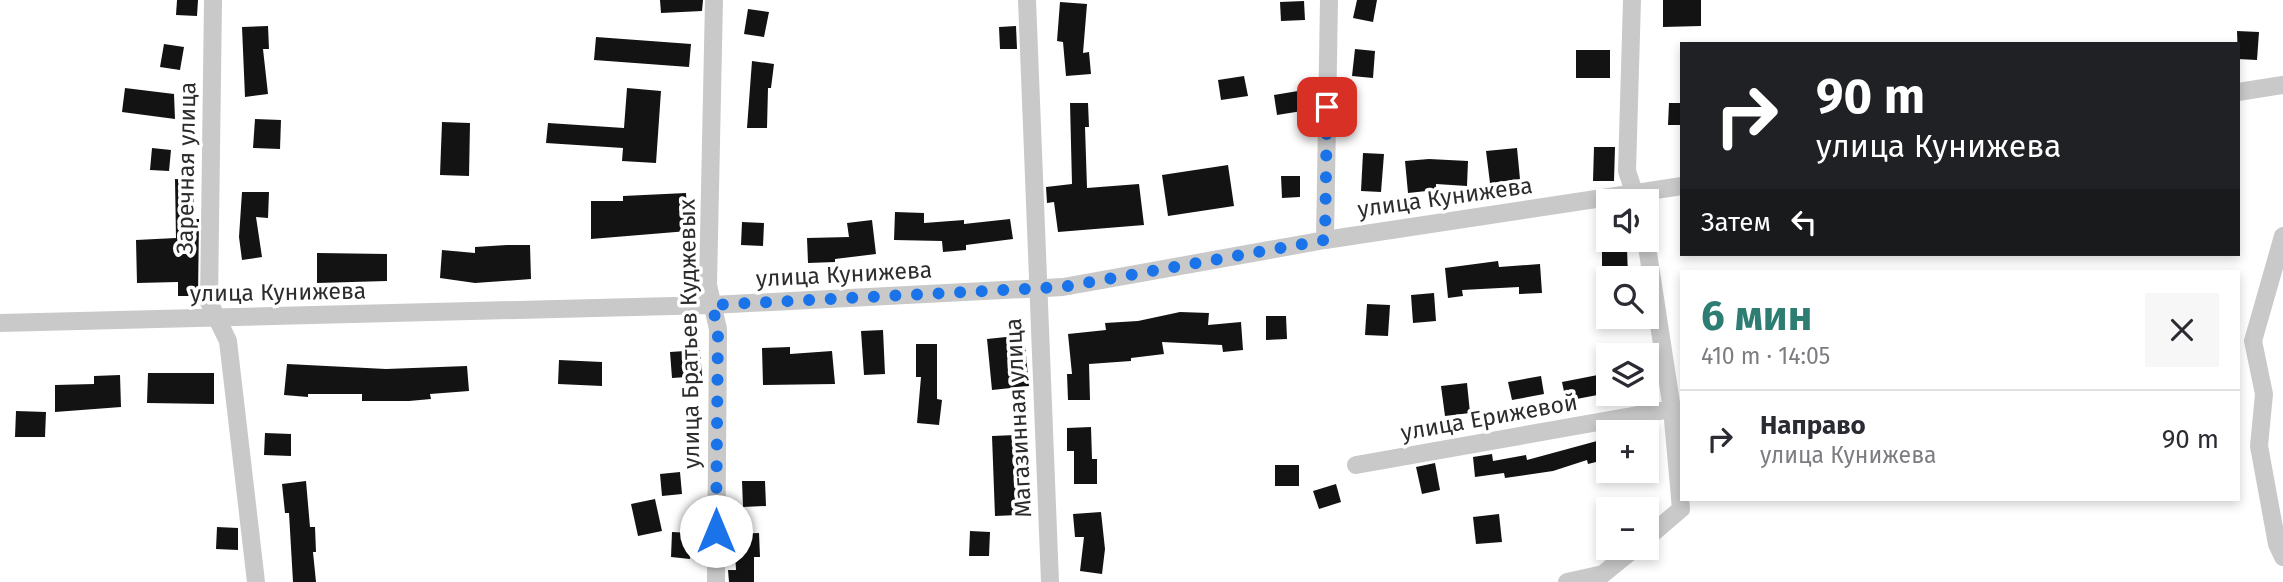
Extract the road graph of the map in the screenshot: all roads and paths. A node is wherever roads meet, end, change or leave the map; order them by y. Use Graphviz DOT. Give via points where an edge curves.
graph roads {
  1 [pos="213,0"];
  2 [pos="714,0"];
  3 [pos="1027,0"];
  4 [pos="1329,0"];
  5 [pos="1632,0"];
  6 [pos="2283,85"];
  7 [pos="2240,92"];
  8 [pos="1680,187"];
  9 [pos="1632,189"];
  10 [pos="1659,192"];
  11 [pos="1596,203"];
  12 [pos="2283,236"];
  13 [pos="1325,240"];
  14 [pos="1648,252"];
  15 [pos="1037,288"];
  16 [pos="712,305"];
  17 [pos="216,318"];
  18 [pos="0,323"];
  19 [pos="1672,409"];
  20 [pos="1356,465"];
  21 [pos="1680,498"];
  22 [pos="1680,501"];
  23 [pos="1659,528"];
  24 [pos="2283,557"];
  25 [pos="1621,560"];
  26 [pos="256,582"];
  27 [pos="716,582"];
  28 [pos="1050,582"];
  29 [pos="1567,582"];
  1 -- 17 [label="street, Заречная улица" via="209,302"];
  2 -- 16 [label="street, улица Братьев Куджевых" via="708,285"];
  3 -- 15 [label="street, Магазинная улица"];
  4 -- 13 [label="street"];
  5 -- 9 [label="street" via="1627,172"];
  6 -- 7 [label="street"];
  8 -- 10 [label="street, улица Кунижева"];
  11 -- 13 [label="street, улица Кунижева"];
  12 -- 24 [label="street" via="2253,341 2264,394 2259,446"];
  13 -- 15 [label="street, улица Кунижева"];
  14 -- 19 [label="street"];
  15 -- 16 [label="street, улица Кунижева"];
  15 -- 28 [label="street, Магазинная улица"];
  16 -- 17 [label="street, улица Кунижева"];
  16 -- 27 [label="street, улица Братьев Куджевых" via="718,329"];
  17 -- 18 [label="street, улица Кунижева"];
  17 -- 26 [label="street, Заречная улица" via="228,341"];
  19 -- 20 [label="street, улица Ерижевой"];
  19 -- 21 [label="street"];
  22 -- 23 [label="street" via="1681,509"];
  25 -- 29 [label="street" via="1604,574"];
}
